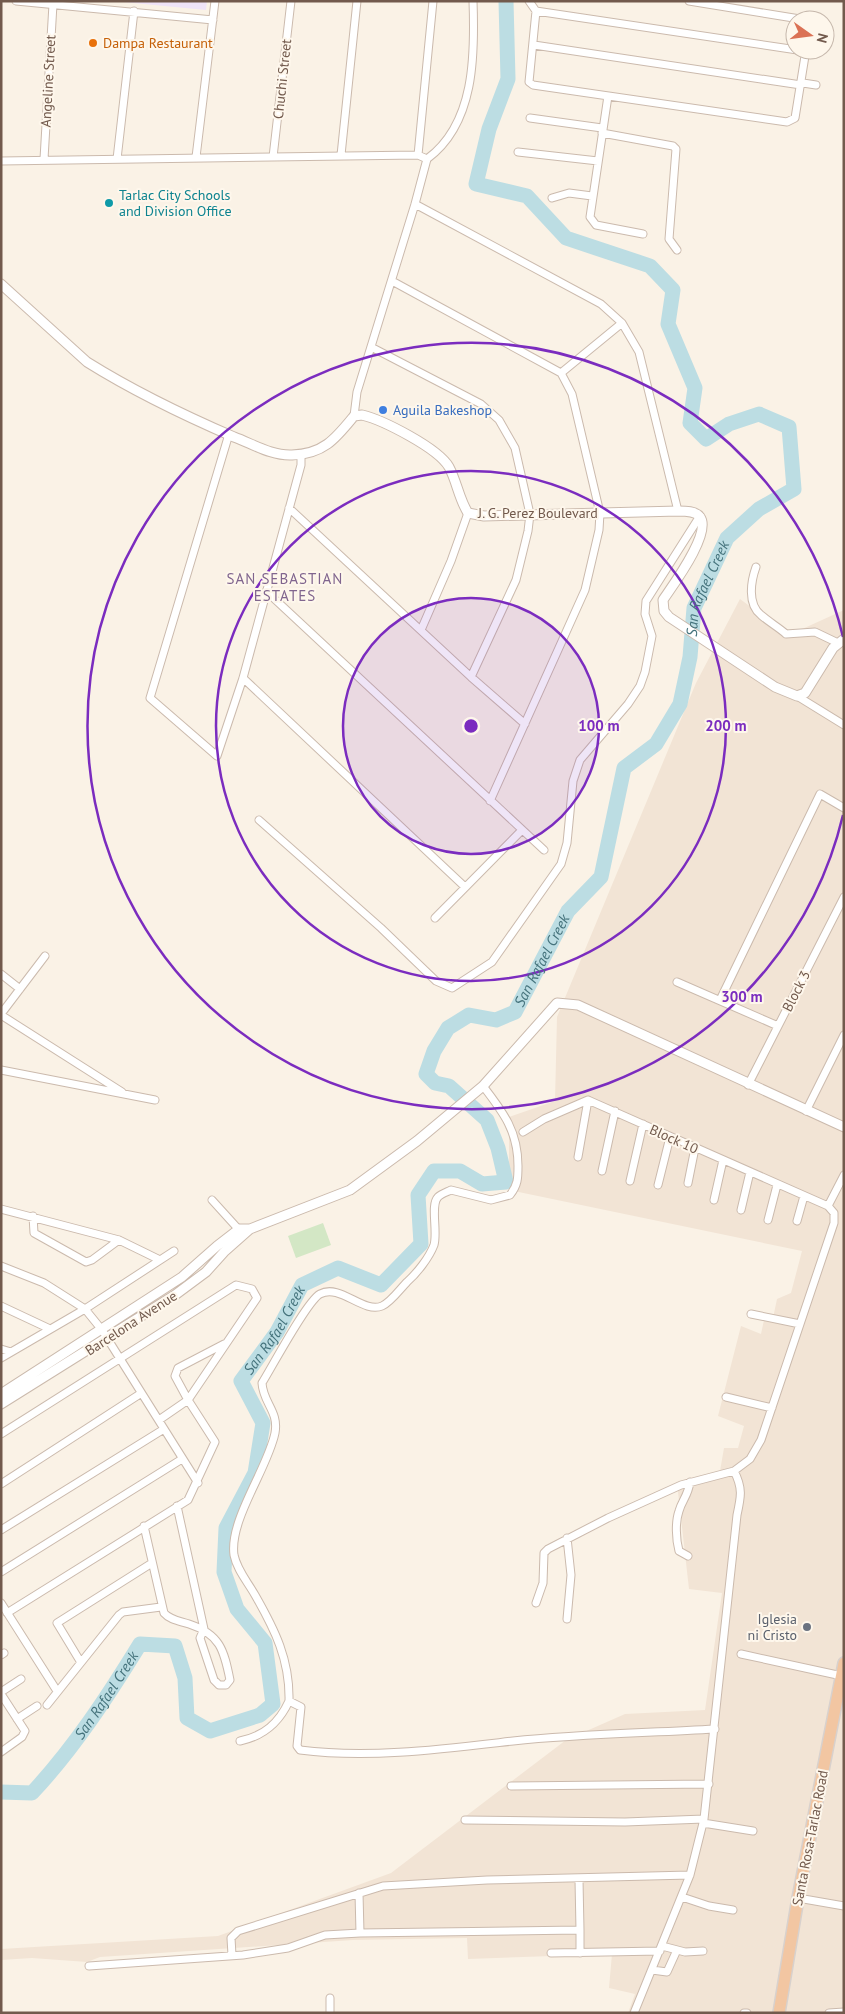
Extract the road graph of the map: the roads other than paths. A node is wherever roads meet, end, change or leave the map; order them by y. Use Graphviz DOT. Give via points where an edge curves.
graph roads {
  1 [pos="16,1"];
  2 [pos="215,1"];
  3 [pos="291,1"];
  4 [pos="357,1"];
  5 [pos="433,1"];
  6 [pos="473,1"];
  7 [pos="529,1"];
  8 [pos="689,1"];
  9 [pos="53,4"];
  10 [pos="134,11"];
  11 [pos="536,11"];
  12 [pos="785,17"];
  13 [pos="213,20"];
  14 [pos="534,45"];
  15 [pos="802,85"];
  16 [pos="816,85"];
  17 [pos="608,96"];
  18 [pos="530,118"];
  19 [pos="602,130"];
  20 [pos="518,152"];
  21 [pos="341,155"];
  22 [pos="418,155"];
  23 [pos="196,157"];
  24 [pos="273,157"];
  25 [pos="44,159"];
  26 [pos="117,159"];
  27 [pos="427,159"];
  28 [pos="598,161"];
  29 [pos="2,162"];
  30 [pos="592,196"];
  31 [pos="552,198"];
  32 [pos="416,204"];
  33 [pos="643,234"];
  34 [pos="677,250"];
  35 [pos="392,281"];
  36 [pos="1,284"];
  37 [pos="622,323"];
  38 [pos="371,347"];
  39 [pos="561,373"];
  40 [pos="354,416"];
  41 [pos="229,434"];
  42 [pos="301,454"];
  43 [pos="289,508"];
  44 [pos="678,511"];
  45 [pos="600,513"];
  46 [pos="468,514"];
  47 [pos="530,514"];
  48 [pos="700,516"];
  49 [pos="756,567"];
  50 [pos="266,591"];
  51 [pos="421,630"];
  52 [pos="840,644"];
  53 [pos="471,677"];
  54 [pos="243,678"];
  55 [pos="797,696"];
  56 [pos="525,724"];
  57 [pos="844,726"];
  58 [pos="490,802"];
  59 [pos="844,808"];
  60 [pos="259,820"];
  61 [pos="522,830"];
  62 [pos="544,850"];
  63 [pos="465,887"];
  64 [pos="844,897"];
  65 [pos="435,918"];
  66 [pos="44,956"];
  67 [pos="1,974"];
  68 [pos="676,982"];
  69 [pos="20,989"];
  70 [pos="720,1000"];
  71 [pos="1,1014"];
  72 [pos="778,1026"];
  73 [pos="844,1035"];
  74 [pos="1,1070"];
  75 [pos="748,1085"];
  76 [pos="481,1088"];
  77 [pos="127,1095"];
  78 [pos="154,1100"];
  79 [pos="588,1100"];
  80 [pos="806,1110"];
  81 [pos="616,1111"];
  82 [pos="643,1124"];
  83 [pos="844,1127"];
  84 [pos="523,1132"];
  85 [pos="670,1137"];
  86 [pos="695,1148"];
  87 [pos="578,1157"];
  88 [pos="723,1160"];
  89 [pos="602,1171"];
  90 [pos="750,1172"];
  91 [pos="844,1175"];
  92 [pos="630,1180"];
  93 [pos="688,1183"];
  94 [pos="658,1185"];
  95 [pos="777,1185"];
  96 [pos="804,1196"];
  97 [pos="212,1200"];
  98 [pos="714,1200"];
  99 [pos="828,1206"];
  100 [pos="1,1209"];
  101 [pos="741,1210"];
  102 [pos="33,1216"];
  103 [pos="768,1220"];
  104 [pos="797,1221"];
  105 [pos="244,1231"];
  106 [pos="119,1240"];
  107 [pos="220,1249"];
  108 [pos="174,1250"];
  109 [pos="160,1260"];
  110 [pos="1,1266"];
  111 [pos="1,1306"];
  112 [pos="85,1309"];
  113 [pos="751,1314"];
  114 [pos="800,1324"];
  115 [pos="50,1329"];
  116 [pos="102,1330"];
  117 [pos="107,1340"];
  118 [pos="226,1343"];
  119 [pos="1,1349"];
  120 [pos="11,1352"];
  121 [pos="1,1358"];
  122 [pos="119,1359"];
  123 [pos="1,1394"];
  124 [pos="140,1394"];
  125 [pos="726,1397"];
  126 [pos="188,1400"];
  127 [pos="1,1404"];
  128 [pos="772,1408"];
  129 [pos="160,1420"];
  130 [pos="164,1428"];
  131 [pos="1,1434"];
  132 [pos="182,1459"];
  133 [pos="734,1471"];
  134 [pos="690,1482"];
  135 [pos="198,1483"];
  136 [pos="1,1484"];
  137 [pos="177,1506"];
  138 [pos="144,1526"];
  139 [pos="1,1530"];
  140 [pos="568,1538"];
  141 [pos="688,1556"];
  142 [pos="152,1563"];
  143 [pos="1,1572"];
  144 [pos="1,1603"];
  145 [pos="536,1603"];
  146 [pos="161,1607"];
  147 [pos="7,1613"];
  148 [pos="568,1619"];
  149 [pos="204,1629"];
  150 [pos="741,1654"];
  151 [pos="80,1661"];
  152 [pos="843,1670"];
  153 [pos="21,1680"];
  154 [pos="58,1691"];
  155 [pos="1,1693"];
  156 [pos="289,1701"];
  157 [pos="47,1705"];
  158 [pos="37,1706"];
  159 [pos="17,1719"];
  160 [pos="715,1729"];
  161 [pos="240,1741"];
  162 [pos="1,1752"];
  163 [pos="709,1784"];
  164 [pos="511,1786"];
  165 [pos="465,1820"];
  166 [pos="704,1821"];
  167 [pos="753,1831"];
  168 [pos="690,1875"];
  169 [pos="579,1880"];
  170 [pos="359,1893"];
  171 [pos="682,1897"];
  172 [pos="798,1898"];
  173 [pos="844,1906"];
  174 [pos="734,1910"];
  175 [pos="580,1930"];
  176 [pos="360,1933"];
  177 [pos="661,1948"];
  178 [pos="677,1950"];
  179 [pos="703,1951"];
  180 [pos="580,1952"];
  181 [pos="551,1953"];
  182 [pos="232,1955"];
  183 [pos="89,1966"];
  184 [pos="652,1970"];
  185 [pos="330,1998"];
  186 [pos="844,2012"];
  187 [pos="330,2013"];
  188 [pos="634,2013"];
  189 [pos="779,2013"];
  190 [pos="829,2013"];
  1 -- 9 [label="street"];
  2 -- 13 [label="street"];
  3 -- 24 [label="street, Chuchi Street"];
  4 -- 21 [label="street"];
  5 -- 22 [label="street"];
  6 -- 27 [label="street" via="474,41 466,100 450,136"];
  7 -- 11 [label="street"];
  8 -- 12 [label="street"];
  9 -- 10 [label="street"];
  9 -- 25 [label="street, Angeline Street"];
  10 -- 13 [label="street"];
  10 -- 26 [label="street"];
  11 -- 14 [label="street"];
  11 -- 15 [label="street" via="804,51"];
  13 -- 23 [label="street"];
  14 -- 15 [label="street"];
  14 -- 17 [label="street" via="529,82 533,85"];
  15 -- 16 [label="street"];
  15 -- 17 [label="street" via="795,118 787,122"];
  17 -- 19 [label="street"];
  18 -- 19 [label="street"];
  19 -- 28 [label="street"];
  19 -- 34 [label="street" via="676,149 669,238"];
  20 -- 28 [label="street"];
  21 -- 22 [label="street"];
  21 -- 24 [label="street"];
  22 -- 27 [label="street"];
  23 -- 24 [label="street"];
  23 -- 26 [label="street"];
  25 -- 26 [label="street"];
  25 -- 29 [label="street"];
  27 -- 32 [label="street"];
  28 -- 30 [label="street"];
  30 -- 31 [label="street" via="569,193"];
  30 -- 33 [label="street" via="590,217 596,225"];
  32 -- 35 [label="street"];
  32 -- 37 [label="street" via="601,304"];
  35 -- 38 [label="street"];
  35 -- 39 [label="street"];
  36 -- 41 [label="street" via="87,362 154,401"];
  37 -- 39 [label="street"];
  37 -- 44 [label="street" via="639,352"];
  38 -- 40 [label="street" via="356,392"];
  38 -- 47 [label="street" via="482,404 499,420 515,448"];
  39 -- 45 [label="street" via="572,394"];
  40 -- 42 [label="street" via="333,442"];
  40 -- 46 [label="street, J. G. Perez Boulevard" via="370,417 422,443 438,455 448,465"];
  41 -- 42 [label="street" via="272,453"];
  41 -- 54 [label="street" via="150,698 217,756"];
  42 -- 43 [label="street"];
  43 -- 50 [label="street"];
  43 -- 51 [label="street"];
  44 -- 45 [label="street, J. G. Perez Boulevard"];
  44 -- 48 [label="street, J. G. Perez Boulevard"];
  45 -- 47 [label="street, J. G. Perez Boulevard"];
  45 -- 56 [label="street" via="585,590"];
  46 -- 47 [label="street, J. G. Perez Boulevard"];
  46 -- 51 [label="street"];
  47 -- 53 [label="street" via="516,580"];
  48 -- 55 [label="street" via="703,523 700,539 663,600 664,611 704,642 775,687"];
  48 -- 60 [label="street" via="646,601 645,614 652,636 640,686 580,760 573,781 561,864 492,962 452,988 436,981"];
  49 -- 52 [label="street" via="751,582 752,599 759,614 786,634 815,632"];
  50 -- 54 [label="street"];
  50 -- 58 [label="street"];
  51 -- 53 [label="street"];
  52 -- 55 [label="street" via="805,693"];
  53 -- 56 [label="street"];
  54 -- 63 [label="street"];
  55 -- 57 [label="street"];
  56 -- 58 [label="street"];
  58 -- 61 [label="street"];
  59 -- 70 [label="street" via="820,794"];
  61 -- 62 [label="street"];
  61 -- 63 [label="street"];
  63 -- 65 [label="street"];
  64 -- 72 [label="street, Block 3"];
  66 -- 69 [label="street"];
  67 -- 69 [label="street"];
  68 -- 70 [label="street"];
  69 -- 71 [label="street"];
  70 -- 72 [label="street"];
  71 -- 77 [label="street"];
  72 -- 75 [label="street, Block 3"];
  73 -- 80 [label="street"];
  74 -- 77 [label="street"];
  75 -- 76 [label="street, Barcelona Avenue" via="578,1005 557,1003"];
  75 -- 80 [label="street"];
  76 -- 105 [label="street, Barcelona Avenue" via="350,1190"];
  76 -- 156 [label="street" via="506,1118 518,1147 518,1184 510,1195 491,1200 451,1190 437,1198 433,1207 437,1231 433,1247 414,1276 383,1305 375,1307 339,1294 319,1294 294,1328 262,1383 262,1392 276,1417 275,1434 238,1527 234,1552 238,1568 278,1639 290,1676"];
  77 -- 78 [label="street"];
  79 -- 81 [label="street, Block 10"];
  79 -- 84 [label="street"];
  79 -- 87 [label="street"];
  80 -- 83 [label="street"];
  81 -- 82 [label="street, Block 10"];
  81 -- 89 [label="street"];
  82 -- 85 [label="street, Block 10"];
  82 -- 92 [label="street"];
  85 -- 86 [label="street, Block 10"];
  85 -- 94 [label="street"];
  86 -- 88 [label="street, Block 10"];
  86 -- 93 [label="street"];
  88 -- 90 [label="street, Block 10"];
  88 -- 98 [label="street"];
  90 -- 95 [label="street, Block 10"];
  90 -- 101 [label="street"];
  91 -- 99 [label="street"];
  95 -- 96 [label="street, Block 10"];
  95 -- 103 [label="street"];
  96 -- 99 [label="street, Block 10"];
  96 -- 104 [label="street"];
  97 -- 105 [label="street"];
  99 -- 114 [label="street" via="834,1213 834,1223"];
  100 -- 102 [label="street"];
  102 -- 106 [label="street"];
  102 -- 106 [label="street" via="34,1233 86,1262"];
  105 -- 107 [label="street, Barcelona Avenue"];
  106 -- 109 [label="street"];
  107 -- 116 [label="street, Barcelona Avenue"];
  107 -- 117 [label="street, Barcelona Avenue" via="206,1272"];
  108 -- 109 [label="street"];
  109 -- 112 [label="street"];
  110 -- 112 [label="street" via="44,1283"];
  111 -- 115 [label="street"];
  112 -- 115 [label="street"];
  112 -- 116 [label="street"];
  113 -- 114 [label="street"];
  114 -- 128 [label="street"];
  115 -- 120 [label="street"];
  116 -- 117 [label="street"];
  116 -- 123 [label="street, Barcelona Avenue"];
  117 -- 122 [label="street"];
  117 -- 127 [label="street, Barcelona Avenue"];
  118 -- 122 [label="street" via="257,1298 252,1289 236,1285"];
  118 -- 126 [label="street"];
  118 -- 126 [label="street" via="178,1368 175,1376"];
  119 -- 120 [label="street"];
  120 -- 121 [label="street"];
  122 -- 124 [label="street"];
  122 -- 131 [label="street"];
  124 -- 129 [label="street"];
  124 -- 136 [label="street"];
  125 -- 128 [label="street"];
  126 -- 129 [label="street"];
  126 -- 135 [label="street" via="215,1442"];
  128 -- 133 [label="street" via="756,1450"];
  129 -- 130 [label="street"];
  130 -- 132 [label="street"];
  130 -- 139 [label="street"];
  132 -- 135 [label="street"];
  132 -- 143 [label="street"];
  133 -- 134 [label="street"];
  133 -- 160 [label="street" via="742,1491"];
  134 -- 140 [label="street"];
  134 -- 141 [label="street" via="686,1500 679,1509 677,1529 679,1551"];
  135 -- 137 [label="street" via="188,1500"];
  137 -- 138 [label="street"];
  137 -- 149 [label="street"];
  138 -- 142 [label="street"];
  138 -- 147 [label="street"];
  140 -- 145 [label="street" via="544,1553 543,1583"];
  140 -- 148 [label="street"];
  142 -- 146 [label="street"];
  142 -- 151 [label="street" via="57,1623"];
  144 -- 147 [label="street"];
  146 -- 149 [label="street" via="168,1617"];
  146 -- 151 [label="street" via="123,1612"];
  147 -- 154 [label="street"];
  149 -- 149 [label="street" via="200,1638 214,1680 219,1685 226,1685 230,1680 224,1652"];
  150 -- 152 [label="street"];
  151 -- 154 [label="street"];
  152 -- 172 [label="highway, Santa Rosa-Tarlac Road"];
  153 -- 155 [label="street"];
  154 -- 157 [label="street"];
  155 -- 159 [label="street"];
  156 -- 160 [label="street" via="301,1707 300,1750 333,1754"];
  156 -- 161 [label="street" via="283,1714 267,1732"];
  158 -- 159 [label="street"];
  159 -- 162 [label="street" via="24,1734"];
  160 -- 163 [label="street"];
  163 -- 164 [label="street"];
  163 -- 166 [label="street"];
  165 -- 166 [label="street"];
  166 -- 167 [label="street"];
  166 -- 168 [label="street"];
  168 -- 169 [label="street"];
  168 -- 171 [label="street"];
  169 -- 170 [label="street" via="410,1884 383,1886"];
  169 -- 175 [label="street"];
  170 -- 176 [label="street"];
  170 -- 182 [label="street" via="238,1931 231,1938"];
  171 -- 174 [label="street"];
  171 -- 177 [label="street"];
  172 -- 173 [label="street"];
  172 -- 189 [label="highway, Santa Rosa-Tarlac Road"];
  175 -- 176 [label="street"];
  175 -- 180 [label="street"];
  176 -- 182 [label="street" via="325,1935 288,1948"];
  177 -- 178 [label="street"];
  177 -- 180 [label="street"];
  177 -- 184 [label="street"];
  178 -- 179 [label="street"];
  178 -- 184 [label="street" via="667,1972"];
  180 -- 181 [label="street"];
  182 -- 183 [label="street"];
  184 -- 188 [label="street"];
  185 -- 187 [label="street"];
  186 -- 190 [label="street"];
}
